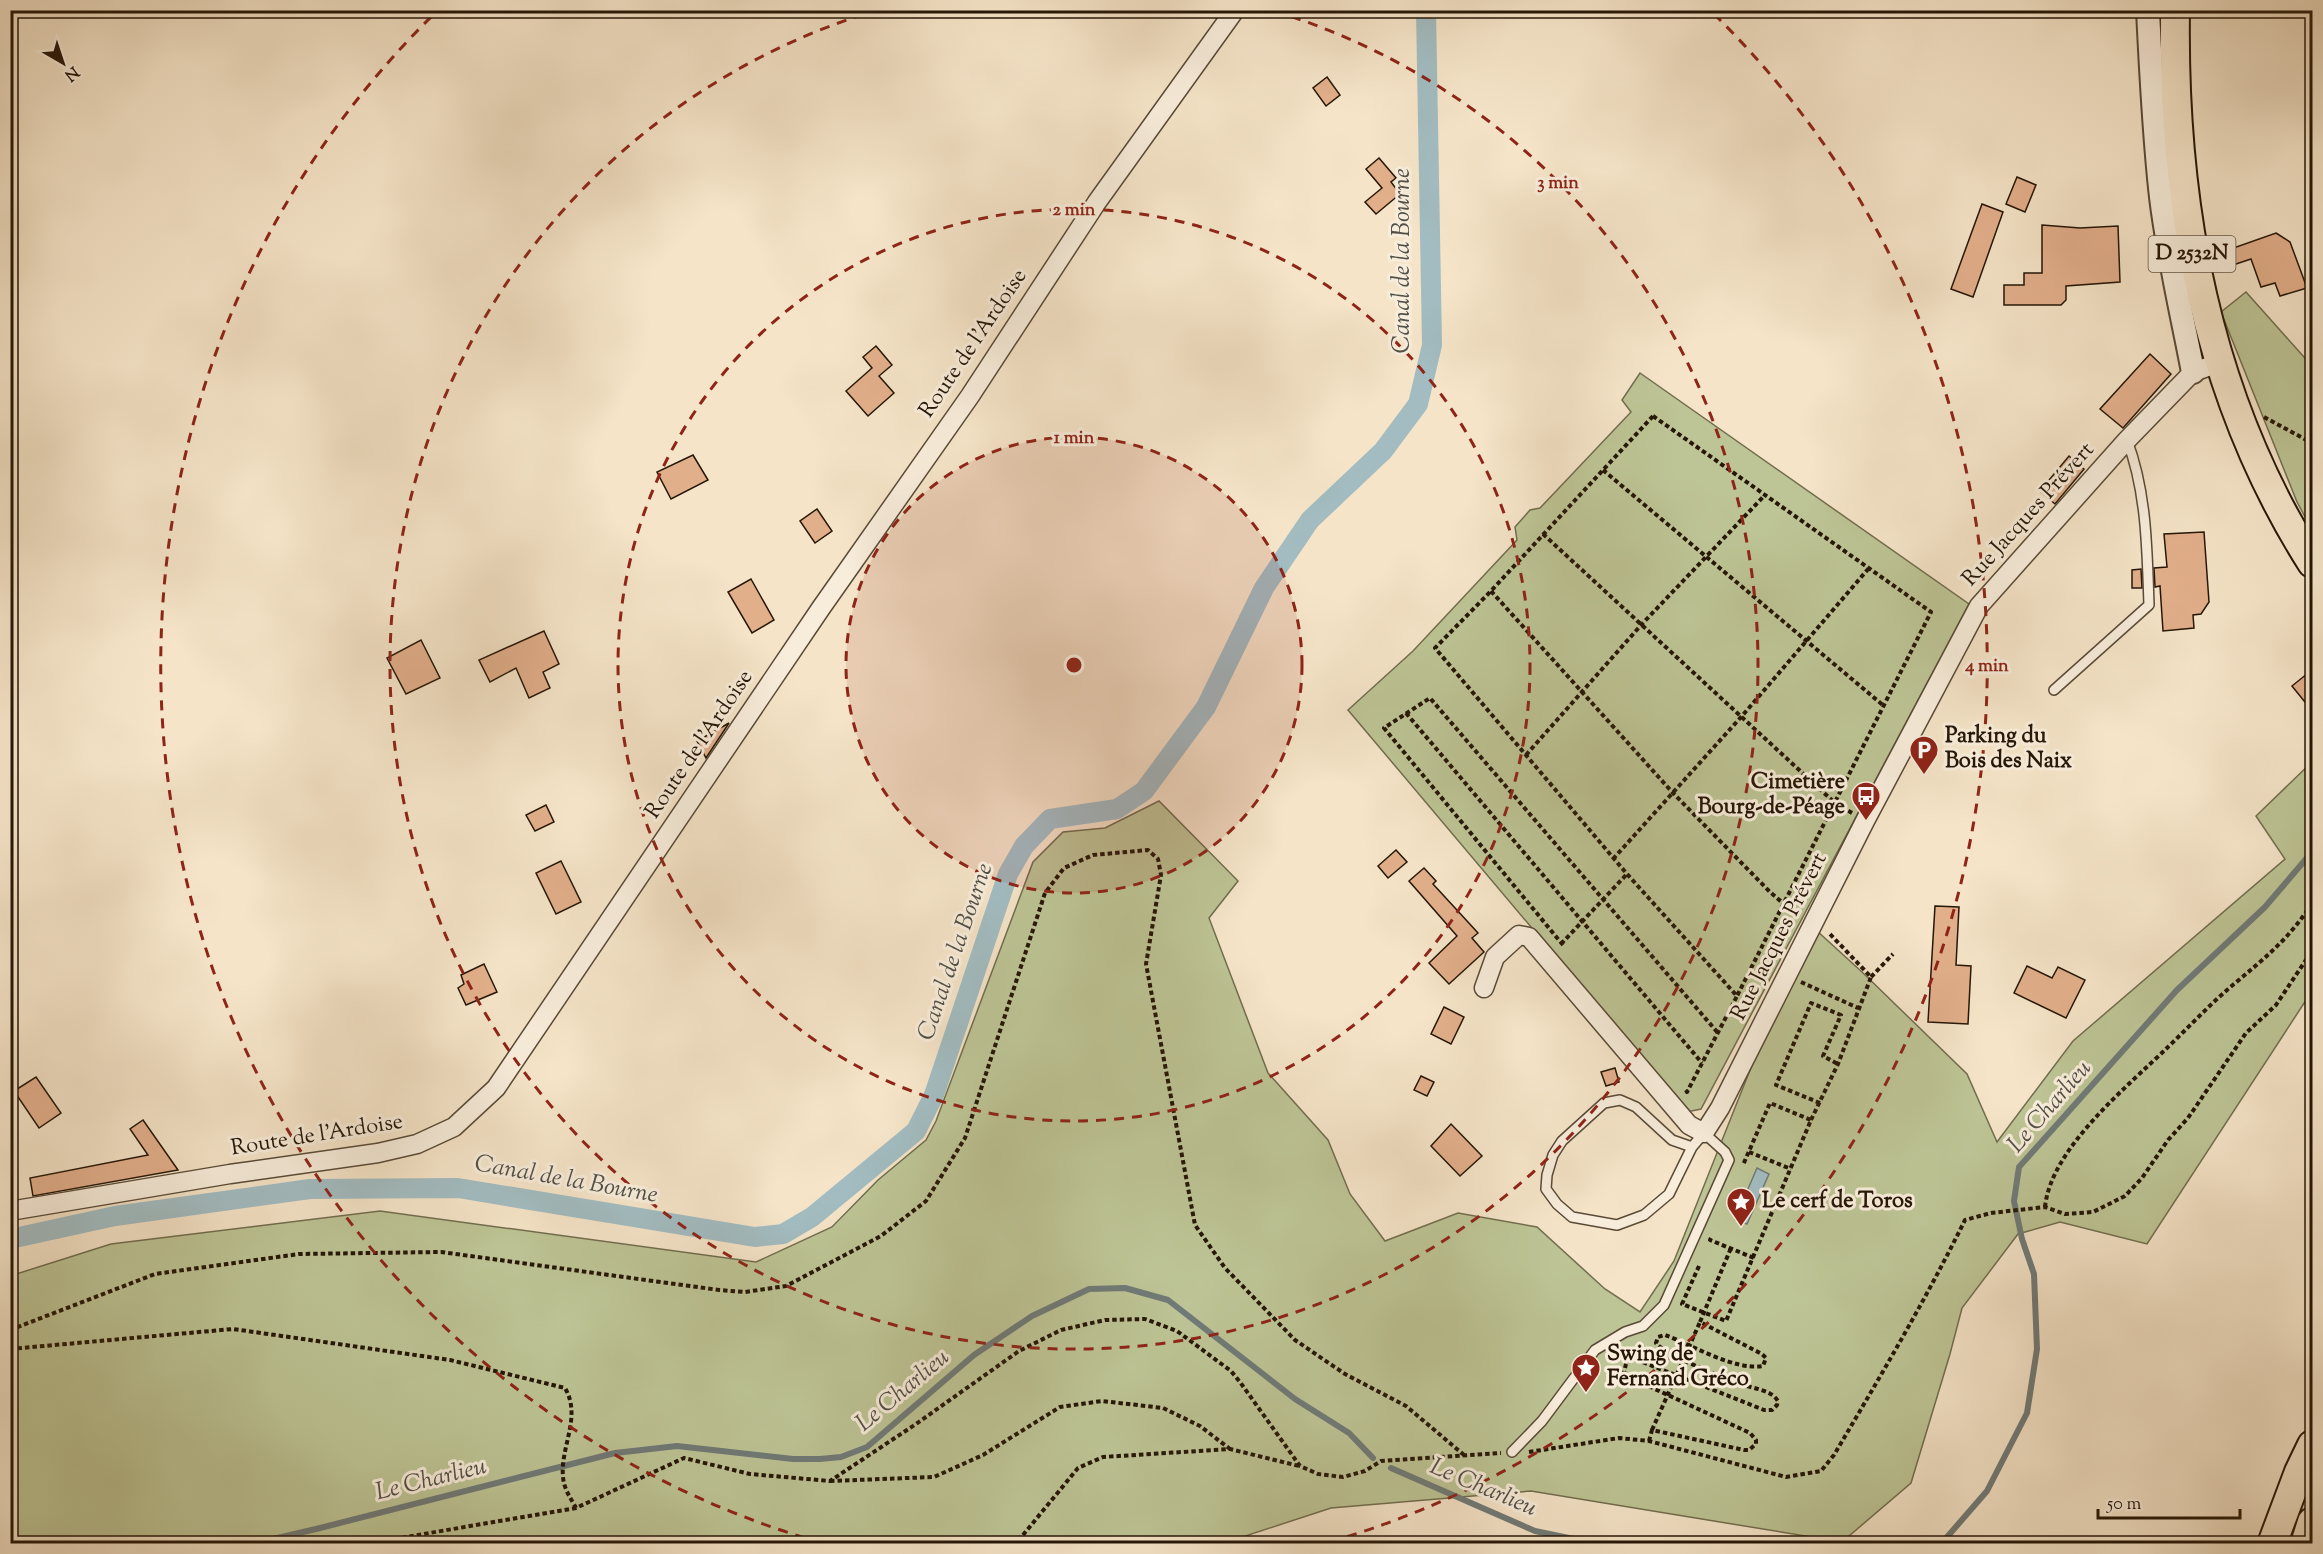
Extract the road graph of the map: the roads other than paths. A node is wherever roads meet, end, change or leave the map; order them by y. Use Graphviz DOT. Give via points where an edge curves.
graph roads {
  1 [pos="1235,10"];
  2 [pos="2148,10"];
  3 [pos="2175,10"];
  4 [pos="2206,368"];
  5 [pos="2127,440"];
  6 [pos="2313,563"];
  7 [pos="2054,690"];
  8 [pos="1484,988"];
  9 [pos="1698,1140"];
  10 [pos="10,1211"];
  11 [pos="2313,1445"];
  12 [pos="1512,1452"];
  13 [pos="2313,1522"];
  14 [pos="2272,1544"];
  15 [pos="2305,1544"];
  1 -- 10 [label="street, Route de l'Ardoise" via="1097,202 970,396 821,608 496,1088 454,1127 417,1144 378,1154"];
  2 -- 4 [label="street" via="2161,197 2174,280"];
  3 -- 4 [label="main road, D 2532N" via="2179,144 2189,233 2205,315"];
  4 -- 5 [label="street, Rue Jacques Prévert"];
  4 -- 6 [label="main road, D 2532N" via="2232,393 2259,463"];
  5 -- 7 [label="lane" via="2137,466 2146,531 2149,605"];
  5 -- 9 [label="street, Rue Jacques Prévert" via="1979,606 1720,1108"];
  8 -- 9 [label="street" via="1496,957 1519,935 1529,937"];
  9 -- 9 [label="lane" via="1672,1140 1636,1107 1620,1100 1604,1103 1562,1141 1553,1155 1546,1189 1572,1217 1617,1225 1644,1215 1669,1194"];
  9 -- 12 [label="lane" via="1725,1152 1729,1160 1664,1305 1643,1326 1595,1350 1542,1421"];
  11 -- 14 [label="main road"];
  13 -- 15 [label="main road"];
}
